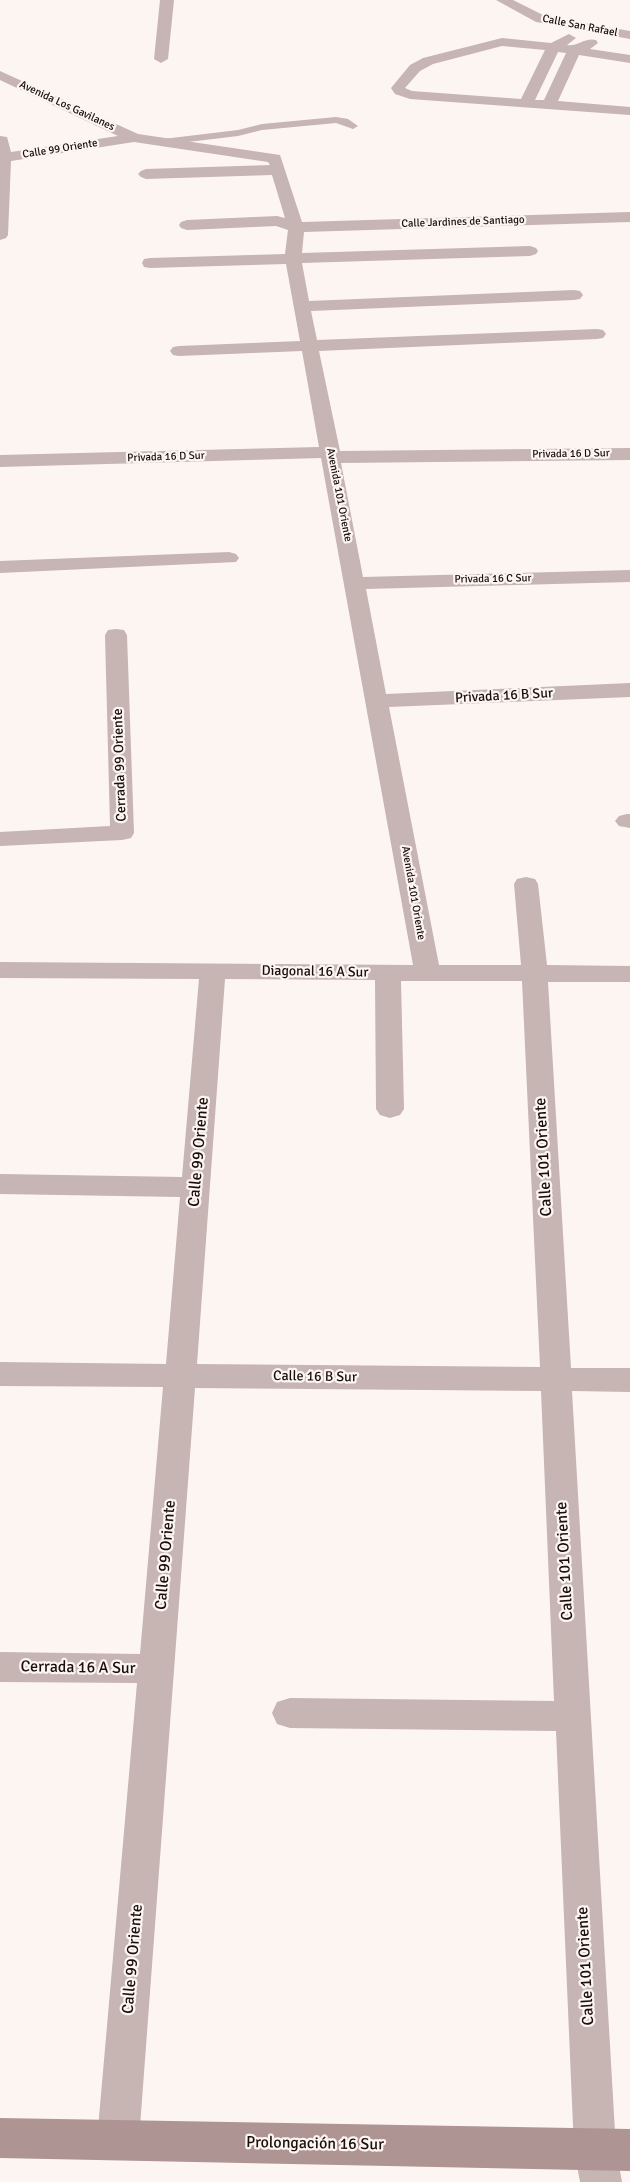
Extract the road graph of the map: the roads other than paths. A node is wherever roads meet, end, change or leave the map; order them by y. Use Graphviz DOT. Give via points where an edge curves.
graph roads {
  1 [pos="167,0"];
  2 [pos="503,0"];
  3 [pos="582,27"];
  4 [pos="606,32"];
  5 [pos="630,35"];
  6 [pos="553,47"];
  7 [pos="576,50"];
  8 [pos="161,59"];
  9 [pos="630,59"];
  10 [pos="0,75"];
  11 [pos="15,82"];
  12 [pos="0,86"];
  13 [pos="526,104"];
  14 [pos="549,105"];
  15 [pos="630,111"];
  16 [pos="353,126"];
  17 [pos="134,138"];
  18 [pos="0,140"];
  19 [pos="163,142"];
  20 [pos="2,158"];
  21 [pos="278,170"];
  22 [pos="146,174"];
  23 [pos="630,217"];
  24 [pos="187,225"];
  25 [pos="296,227"];
  26 [pos="0,235"];
  27 [pos="293,258"];
  28 [pos="150,263"];
  29 [pos="537,268"];
  30 [pos="574,295"];
  31 [pos="303,306"];
  32 [pos="597,334"];
  33 [pos="311,346"];
  34 [pos="179,352"];
  35 [pos="630,454"];
  36 [pos="332,455"];
  37 [pos="0,461"];
  38 [pos="229,558"];
  39 [pos="0,567"];
  40 [pos="630,576"];
  41 [pos="356,583"];
  42 [pos="116,635"];
  43 [pos="630,690"];
  44 [pos="378,701"];
  45 [pos="0,839"];
  46 [pos="526,884"];
  47 [pos="0,970"];
  48 [pos="213,971"];
  49 [pos="388,973"];
  50 [pos="428,973"];
  51 [pos="535,973"];
  52 [pos="630,974"];
  53 [pos="390,1109"];
  54 [pos="0,1184"];
  55 [pos="196,1187"];
  56 [pos="0,1374"];
  57 [pos="180,1375"];
  58 [pos="555,1379"];
  59 [pos="630,1380"];
  60 [pos="0,1667"];
  61 [pos="157,1669"];
  62 [pos="290,1714"];
  63 [pos="573,1716"];
  64 [pos="0,2138"];
  65 [pos="118,2140"];
  66 [pos="609,2160"];
  1 -- 8 [label="street"];
  2 -- 3 [label="street, Calle San Rafael" via="541,19"];
  3 -- 4 [label="street, Calle San Rafael"];
  3 -- 6 [label="street"];
  4 -- 5 [label="street, Calle San Rafael"];
  4 -- 7 [label="street"];
  6 -- 7 [label="street"];
  6 -- 13 [label="street"];
  6 -- 13 [label="street" via="502,42 442,56 415,68 398,88 410,95"];
  7 -- 9 [label="street"];
  7 -- 14 [label="street" via="570,56"];
  10 -- 11 [label="street, Avenida Los Gavilanes"];
  11 -- 12 [label="street"];
  11 -- 17 [label="street, Avenida Los Gavilanes"];
  13 -- 14 [label="street"];
  14 -- 15 [label="street"];
  16 -- 19 [label="lane" via="336,120"];
  17 -- 19 [label="street"];
  17 -- 20 [label="street, Calle 99 Oriente"];
  18 -- 20 [label="street"];
  19 -- 21 [label="street" via="275,158"];
  20 -- 26 [label="street, Calle 99 Oriente"];
  21 -- 22 [label="street"];
  21 -- 25 [label="street, Avenida 101 Oriente"];
  23 -- 25 [label="street, Calle Jardines de Santiago"];
  24 -- 25 [label="street, Calle Jardines de Santiago" via="277,221"];
  25 -- 27 [label="street, Avenida 101 Oriente"];
  27 -- 28 [label="street"];
  27 -- 29 [label="street" via="527,244"];
  27 -- 31 [label="street, Avenida 101 Oriente"];
  30 -- 31 [label="street"];
  31 -- 33 [label="street, Avenida 101 Oriente"];
  32 -- 33 [label="street"];
  33 -- 34 [label="street"];
  33 -- 36 [label="street, Avenida 101 Oriente"];
  35 -- 36 [label="street, Privada 16 D Sur"];
  36 -- 37 [label="street, Privada 16 D Sur"];
  36 -- 41 [label="street, Avenida 101 Oriente"];
  38 -- 39 [label="street"];
  40 -- 41 [label="street, Privada 16 C Sur"];
  41 -- 44 [label="street, Avenida 101 Oriente"];
  42 -- 45 [label="street, Cerrada 99 Oriente" via="122,833"];
  43 -- 44 [label="street, Privada 16 B Sur"];
  44 -- 50 [label="street, Avenida 101 Oriente"];
  46 -- 51 [label="street, Calle 101 Oriente"];
  47 -- 48 [label="street, Diagonal 16 A Sur"];
  48 -- 49 [label="street, Diagonal 16 A Sur"];
  48 -- 55 [label="street, Calle 99 Oriente"];
  49 -- 50 [label="street, Diagonal 16 A Sur"];
  49 -- 53 [label="street"];
  50 -- 51 [label="street, Diagonal 16 A Sur"];
  51 -- 52 [label="street, Diagonal 16 A Sur"];
  51 -- 58 [label="street, Calle 101 Oriente"];
  54 -- 55 [label="street"];
  55 -- 57 [label="street, Calle 99 Oriente"];
  56 -- 57 [label="street, Calle 16 B Sur"];
  57 -- 58 [label="street, Calle 16 B Sur"];
  57 -- 61 [label="street, Calle 99 Oriente"];
  58 -- 59 [label="street, Calle 16 B Sur"];
  58 -- 63 [label="street, Calle 101 Oriente"];
  60 -- 61 [label="street, Cerrada 16 A Sur"];
  61 -- 65 [label="street, Calle 99 Oriente"];
  62 -- 63 [label="street"];
  63 -- 66 [label="street, Calle 101 Oriente"];
  64 -- 65 [label="street, Prolongación 16 Sur"];
  65 -- 66 [label="street, Prolongación 16 Sur"];
}
